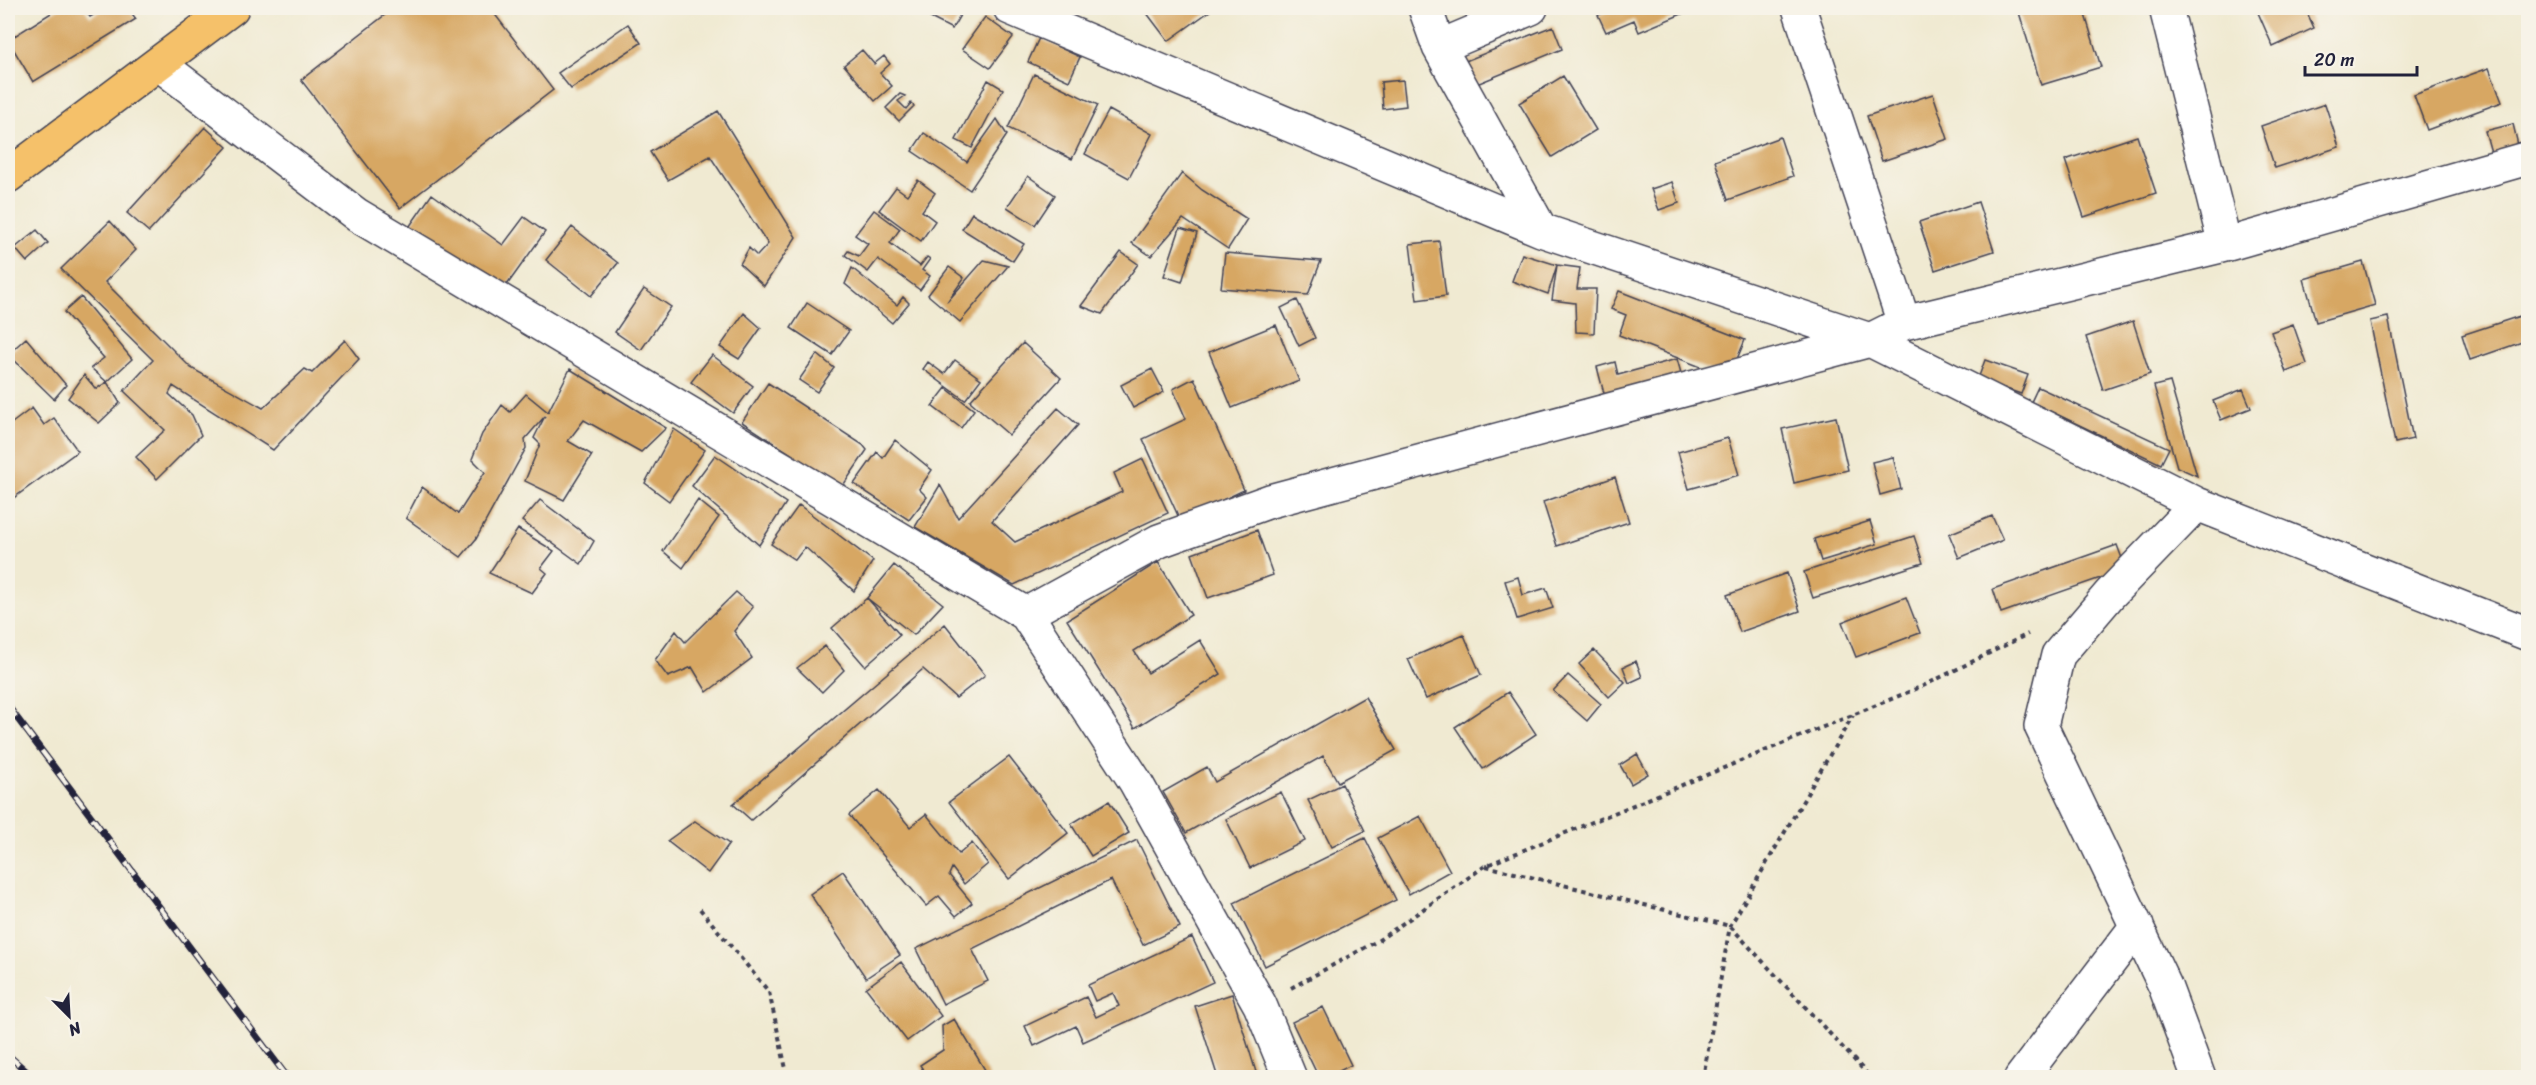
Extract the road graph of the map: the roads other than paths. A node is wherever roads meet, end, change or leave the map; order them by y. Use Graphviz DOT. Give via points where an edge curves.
graph roads {
  1 [pos="232,8"];
  2 [pos="1010,8"];
  3 [pos="1425,8"];
  4 [pos="1531,8"];
  5 [pos="1799,8"];
  6 [pos="2166,8"];
  7 [pos="1439,47"];
  8 [pos="159,64"];
  9 [pos="2529,158"];
  10 [pos="8,176"];
  11 [pos="1541,230"];
  12 [pos="2225,245"];
  13 [pos="1904,323"];
  14 [pos="1870,340"];
  15 [pos="2197,504"];
  16 [pos="1026,614"];
  17 [pos="2529,634"];
  18 [pos="2137,926"];
  19 [pos="1290,1077"];
  20 [pos="2021,1077"];
  21 [pos="2199,1077"];
  1 -- 8 [label="highway"];
  2 -- 11 [label="street"];
  3 -- 7 [label="street"];
  4 -- 7 [label="street"];
  5 -- 13 [label="street"];
  6 -- 12 [label="street"];
  7 -- 11 [label="street"];
  8 -- 10 [label="highway"];
  8 -- 16 [label="street" via="357,215"];
  9 -- 12 [label="street"];
  11 -- 14 [label="street"];
  12 -- 13 [label="street"];
  13 -- 14 [label="street"];
  14 -- 15 [label="street"];
  14 -- 16 [label="street" via="1270,501 1159,541"];
  15 -- 17 [label="street"];
  15 -- 18 [label="street" via="2110,594 2058,656 2041,726"];
  16 -- 19 [label="street" via="1135,781 1260,1005"];
  18 -- 20 [label="street"];
  18 -- 21 [label="street" via="2165,986"];
}
